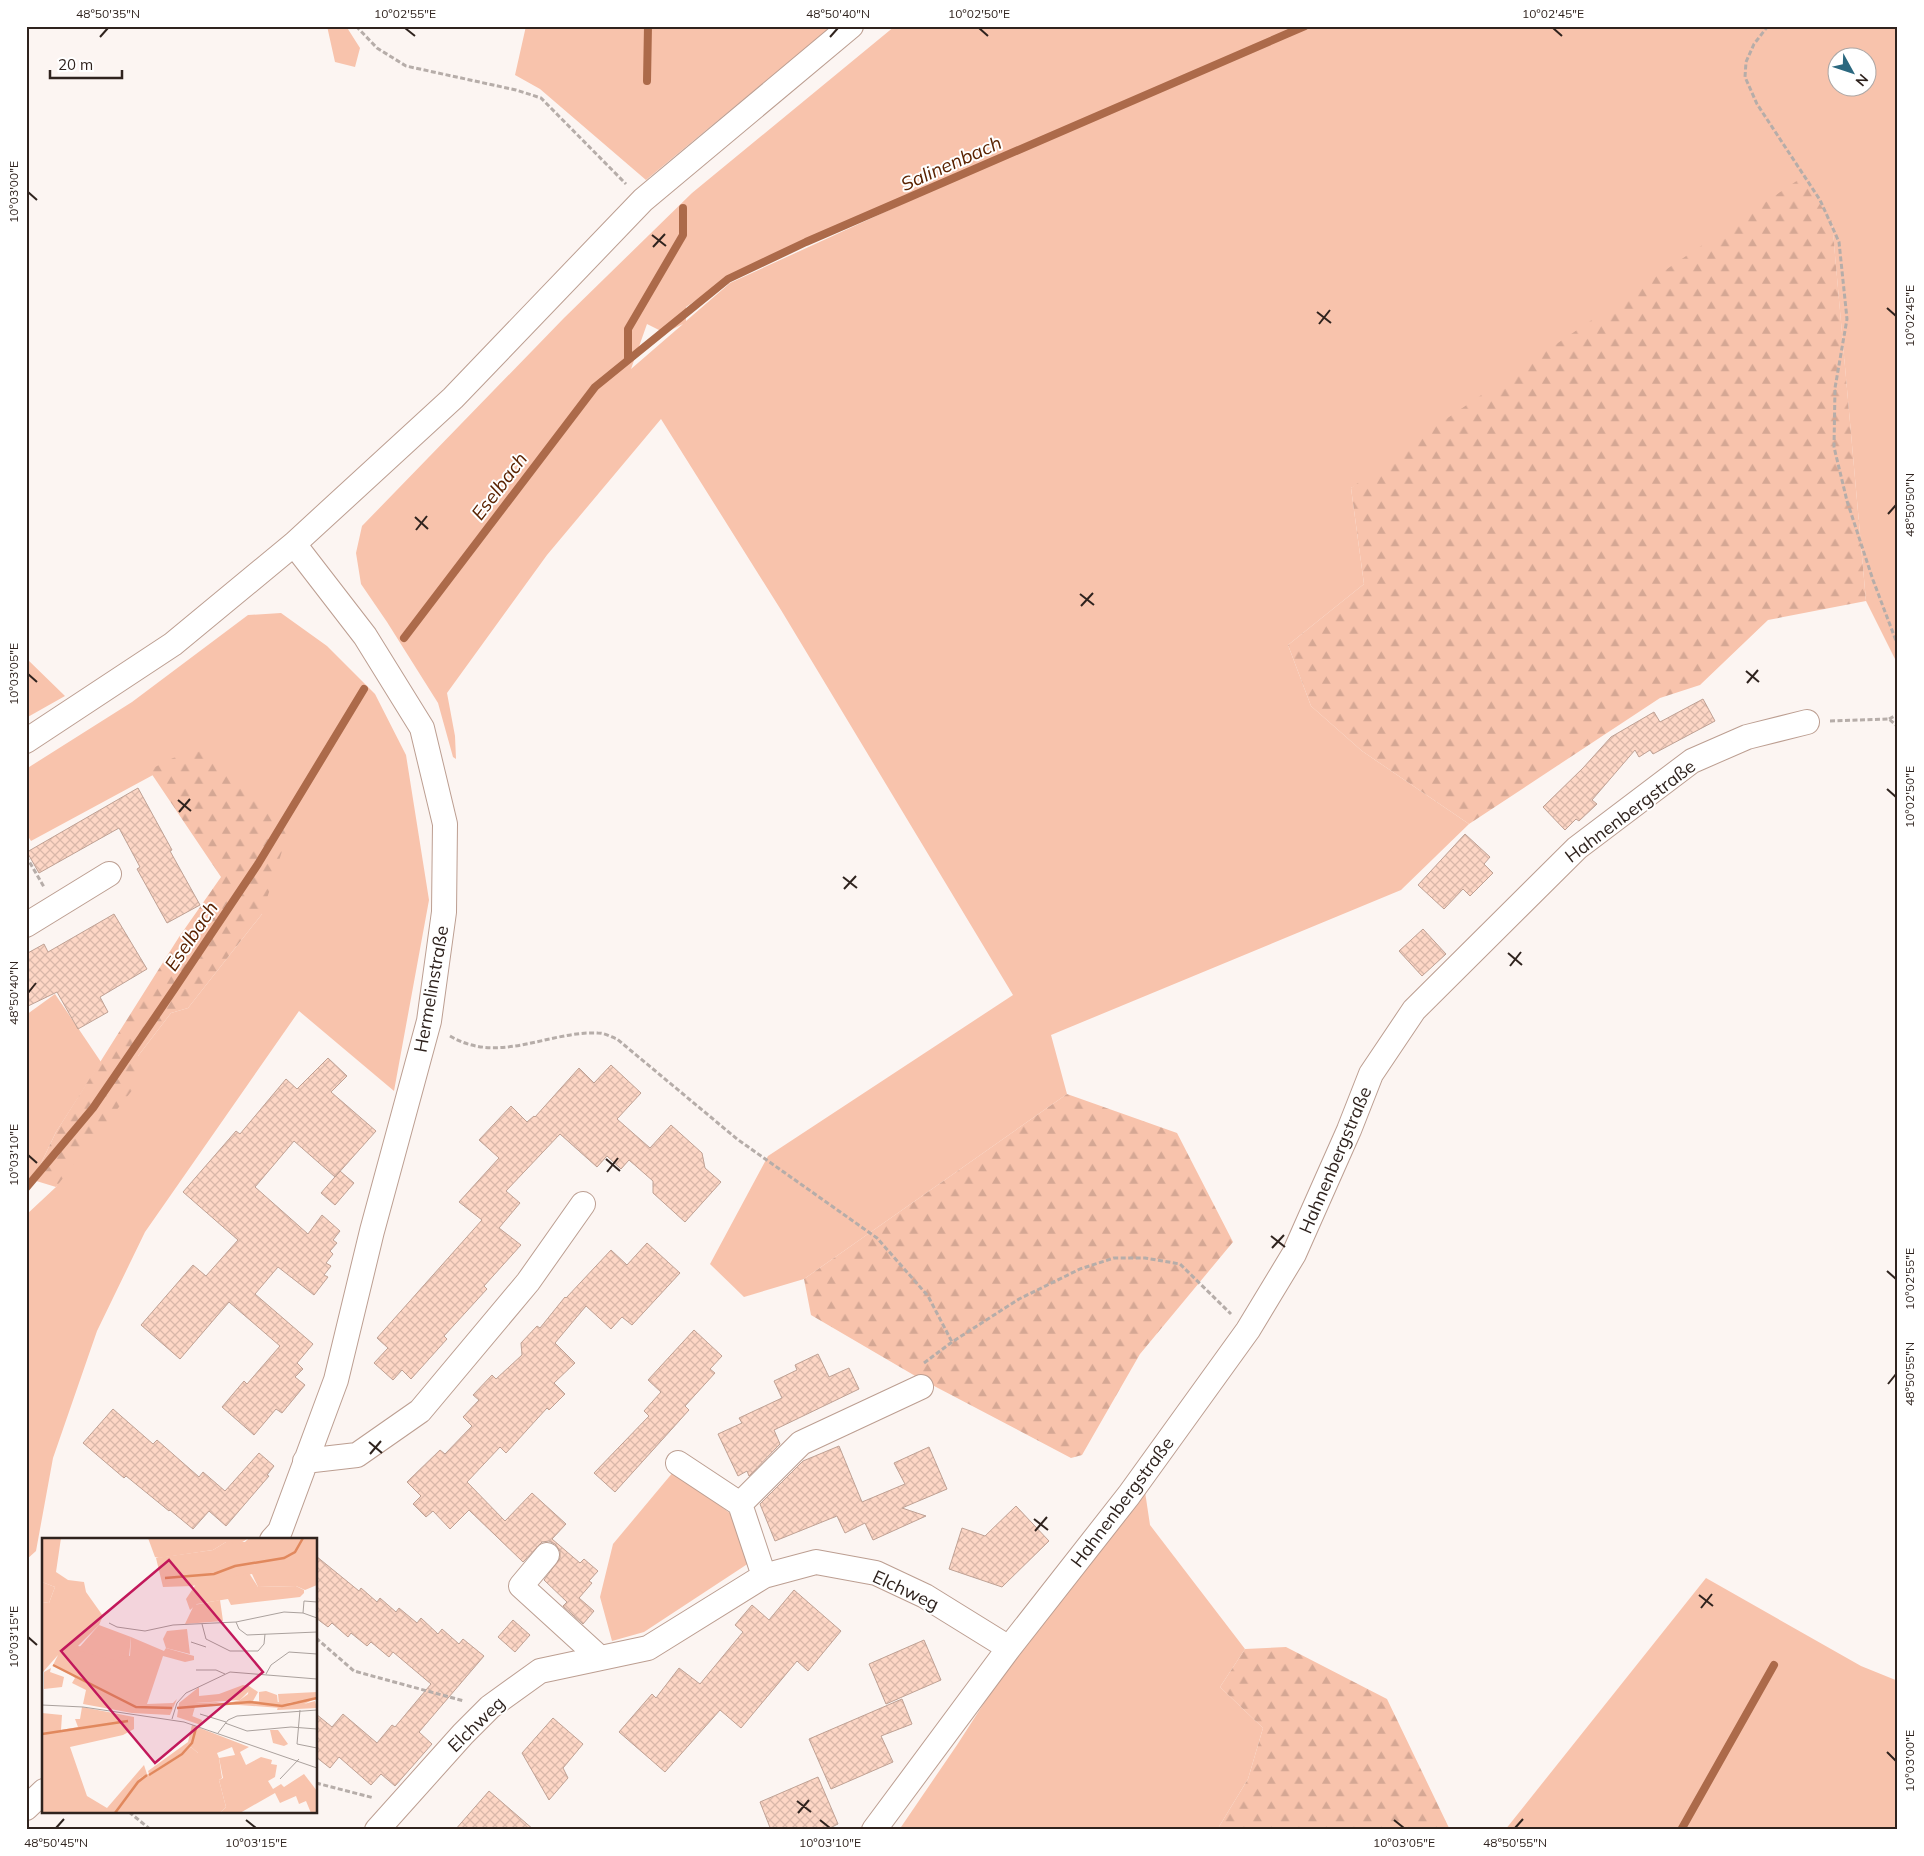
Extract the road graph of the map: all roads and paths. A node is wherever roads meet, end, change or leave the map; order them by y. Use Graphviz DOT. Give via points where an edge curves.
graph roads {
  1 [pos="356,26"];
  2 [pos="851,26"];
  3 [pos="1768,26"];
  4 [pos="643,200"];
  5 [pos="294,544"];
  6 [pos="1898,646"];
  7 [pos="1898,714"];
  8 [pos="1889,719"];
  9 [pos="1807,722"];
  10 [pos="1898,728"];
  11 [pos="26,741"];
  12 [pos="26,856"];
  13 [pos="109,874"];
  14 [pos="55,907"];
  15 [pos="26,924"];
  16 [pos="429,1021"];
  17 [pos="583,1204"];
  18 [pos="1248,1330"];
  19 [pos="952,1342"];
  20 [pos="921,1387"];
  21 [pos="306,1462"];
  22 [pos="678,1463"];
  23 [pos="740,1504"];
  24 [pos="274,1538"];
  25 [pos="547,1555"];
  26 [pos="764,1576"];
  27 [pos="318,1640"];
  28 [pos="1009,1648"];
  29 [pos="600,1658"];
  30 [pos="490,1707"];
  31 [pos="318,1784"];
  32 [pos="42,1793"];
  33 [pos="398,1805"];
  34 [pos="26,1808"];
  35 [pos="131,1814"];
  36 [pos="151,1830"];
  37 [pos="377,1830"];
  38 [pos="874,1830"];
  1 -- 4 [label="path" via="377,48 406,66 541,98"];
  2 -- 4 [label="street"];
  3 -- 6 [label="path" via="1754,44 1746,62 1745,77 1757,104 1820,200 1839,242 1847,319 1835,388 1834,447 1850,510"];
  4 -- 5 [label="street" via="453,398"];
  5 -- 11 [label="street" via="173,644"];
  5 -- 16 [label="street, Hermelinstraße" via="365,636 422,728 445,824 444,912"];
  7 -- 8 [label="path"];
  8 -- 9 [label="path"];
  8 -- 10 [label="path"];
  9 -- 18 [label="street, Hahnenbergstraße" via="1747,737 1692,761 1576,848 1414,1010 1371,1074 1294,1254"];
  12 -- 14 [label="path"];
  13 -- 14 [label="street"];
  14 -- 15 [label="street"];
  16 -- 19 [label="path" via="470,1046 495,1049 577,1034 600,1033 617,1039 737,1139 877,1238 928,1296"];
  16 -- 21 [label="street, Hermelinstraße" via="336,1380"];
  17 -- 21 [label="street" via="528,1282 420,1411 357,1455"];
  18 -- 19 [label="path" via="1180,1264 1145,1258 1114,1258 1080,1269 1020,1299"];
  18 -- 28 [label="street, Hahnenbergstraße" via="1128,1495"];
  19 -- 20 [label="path" via="915,1373"];
  20 -- 23 [label="street" via="801,1443"];
  21 -- 24 [label="street, Hermelinstraße" via="280,1531"];
  22 -- 23 [label="street"];
  23 -- 26 [label="street"];
  25 -- 29 [label="street" via="521,1586"];
  26 -- 28 [label="street, Elchweg" via="816,1562 876,1573 925,1596"];
  26 -- 29 [label="street, Elchweg" via="648,1648"];
  27 -- 30 [label="path" via="354,1671"];
  28 -- 38 [label="street, Hahnenbergstraße"];
  29 -- 30 [label="street, Elchweg" via="540,1671"];
  30 -- 33 [label="street, Elchweg"];
  31 -- 33 [label="path"];
  32 -- 34 [label="street"];
  33 -- 37 [label="street, Elchweg"];
  35 -- 36 [label="path"];
}
